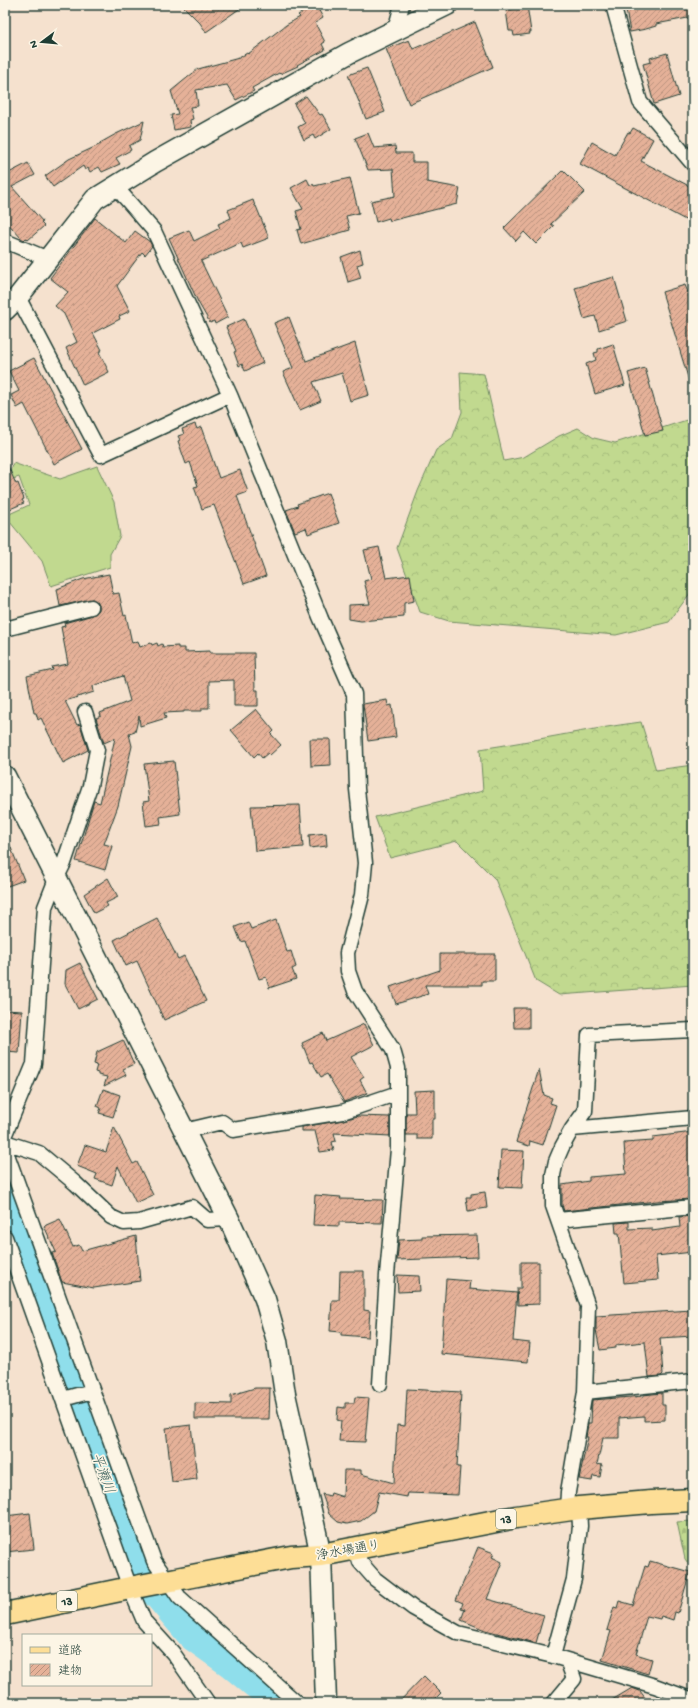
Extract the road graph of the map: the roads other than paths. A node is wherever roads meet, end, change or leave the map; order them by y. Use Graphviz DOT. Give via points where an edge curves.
graph roads {
  1 [pos="402,5"];
  2 [pos="447,5"];
  3 [pos="613,5"];
  4 [pos="395,30"];
  5 [pos="693,164"];
  6 [pos="115,186"];
  7 [pos="5,241"];
  8 [pos="48,259"];
  9 [pos="11,303"];
  10 [pos="230,395"];
  11 [pos="91,606"];
  12 [pos="5,629"];
  13 [pos="84,712"];
  14 [pos="5,776"];
  15 [pos="56,878"];
  16 [pos="693,1030"];
  17 [pos="398,1093"];
  18 [pos="693,1118"];
  19 [pos="572,1129"];
  20 [pos="184,1131"];
  21 [pos="5,1134"];
  22 [pos="5,1142"];
  23 [pos="5,1149"];
  24 [pos="693,1207"];
  25 [pos="229,1219"];
  26 [pos="558,1220"];
  27 [pos="5,1237"];
  28 [pos="693,1381"];
  29 [pos="380,1384"];
  30 [pos="92,1391"];
  31 [pos="585,1392"];
  32 [pos="63,1399"];
  33 [pos="693,1500"];
  34 [pos="573,1509"];
  35 [pos="356,1548"];
  36 [pos="321,1555"];
  37 [pos="169,1581"];
  38 [pos="130,1588"];
  39 [pos="5,1614"];
  40 [pos="553,1656"];
  41 [pos="567,1660"];
  42 [pos="693,1700"];
  43 [pos="208,1703"];
  44 [pos="297,1703"];
  45 [pos="326,1703"];
  46 [pos="554,1703"];
  1 -- 4 [label="street"];
  2 -- 4 [label="street"];
  3 -- 5 [label="street" via="640,102"];
  4 -- 6 [label="street" via="349,53"];
  6 -- 8 [label="street" via="95,199"];
  6 -- 10 [label="street" via="154,231"];
  7 -- 8 [label="street"];
  8 -- 9 [label="street"];
  9 -- 10 [label="street" via="101,455"];
  10 -- 17 [label="street" via="354,694 357,789 365,863 362,895 347,953 348,971 355,991 393,1050 398,1068"];
  11 -- 12 [label="street"];
  13 -- 15 [label="street" via="98,750 90,786 64,863"];
  14 -- 15 [label="street"];
  15 -- 20 [label="street"];
  15 -- 21 [label="street" via="46,907 34,1064"];
  16 -- 19 [label="street" via="589,1035 585,1111"];
  17 -- 20 [label="street" via="342,1112 233,1130 222,1122"];
  17 -- 29 [label="street" via="398,1149 386,1275"];
  18 -- 19 [label="street"];
  19 -- 26 [label="street" via="556,1161 553,1175 553,1206"];
  20 -- 25 [label="street"];
  22 -- 25 [label="street" via="39,1153 110,1217 124,1223 139,1222 192,1207 207,1220"];
  23 -- 30 [label="street"];
  24 -- 26 [label="street"];
  25 -- 36 [label="street" via="265,1299 277,1342"];
  26 -- 31 [label="street" via="588,1306"];
  27 -- 32 [label="street"];
  28 -- 31 [label="street"];
  30 -- 32 [label="street"];
  30 -- 37 [label="street" via="154,1561"];
  31 -- 34 [label="street" via="568,1492"];
  32 -- 38 [label="street"];
  33 -- 34 [label="main road, 浄水場通り / 13"];
  34 -- 35 [label="main road, 浄水場通り / 13" via="516,1517"];
  34 -- 40 [label="street" via="580,1526 574,1579"];
  35 -- 36 [label="main road, 浄水場通り / 13"];
  35 -- 40 [label="street" via="360,1562 375,1579 413,1608 458,1633"];
  36 -- 37 [label="main road, 浄水場通り / 13" via="291,1558"];
  36 -- 45 [label="street"];
  37 -- 38 [label="main road, 浄水場通り / 13"];
  37 -- 44 [label="street" via="179,1597"];
  38 -- 39 [label="main road, 浄水場通り / 13"];
  38 -- 43 [label="street" via="144,1621 173,1653"];
  40 -- 41 [label="street"];
  41 -- 42 [label="street"];
  41 -- 46 [label="street" via="574,1679"];
}
